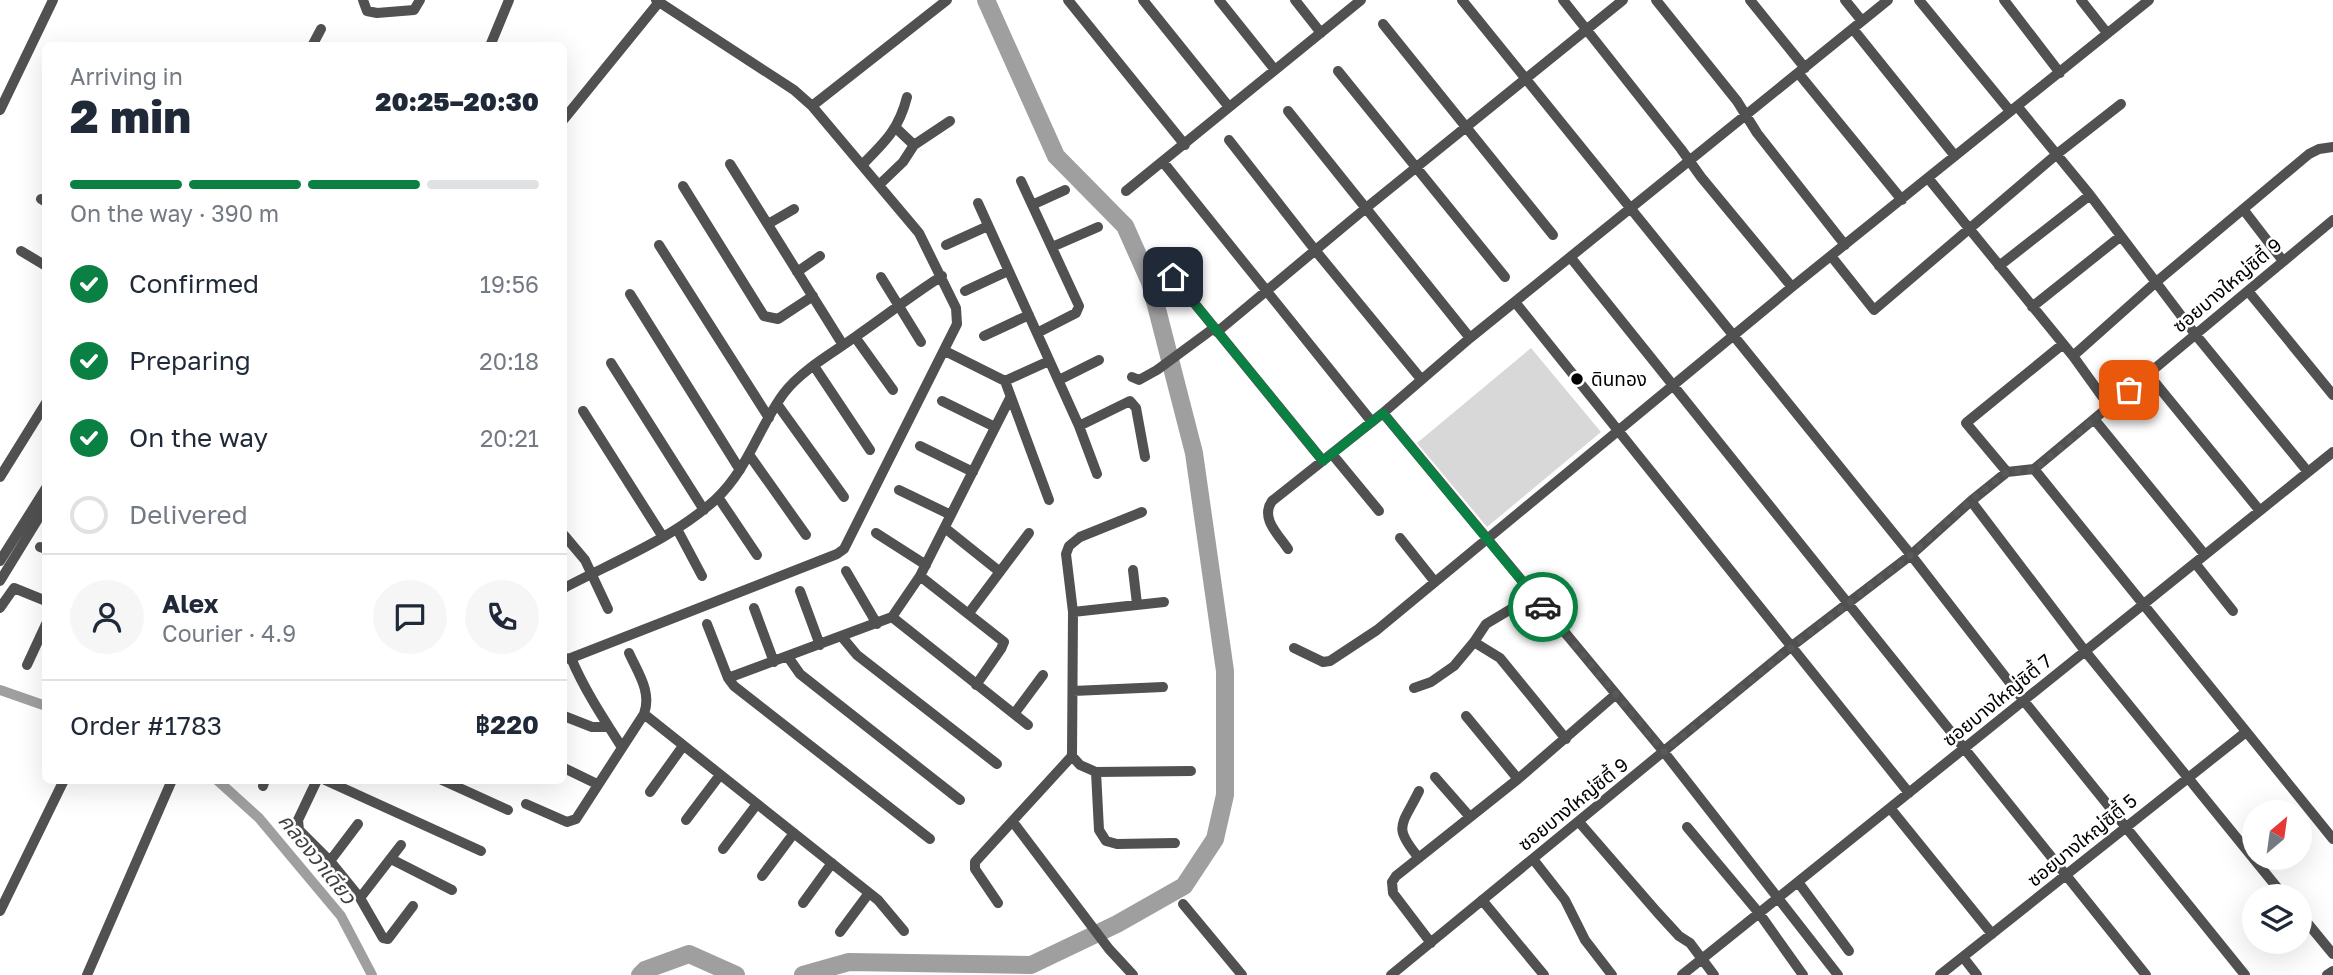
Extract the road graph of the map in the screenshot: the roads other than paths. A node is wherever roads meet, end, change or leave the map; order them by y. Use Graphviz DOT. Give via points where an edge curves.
graph roads {
  1 [pos="53,0"];
  2 [pos="363,0"];
  3 [pos="420,0"];
  4 [pos="509,0"];
  5 [pos="947,0"];
  6 [pos="1069,0"];
  7 [pos="1143,0"];
  8 [pos="1219,0"];
  9 [pos="1294,0"];
  10 [pos="1361,0"];
  11 [pos="1462,0"];
  12 [pos="1563,0"];
  13 [pos="1623,0"];
  14 [pos="1656,0"];
  15 [pos="1750,0"];
  16 [pos="1845,0"];
  17 [pos="1888,0"];
  18 [pos="1919,0"];
  19 [pos="2004,0"];
  20 [pos="2081,0"];
  21 [pos="2149,0"];
  22 [pos="664,2"];
  23 [pos="1862,21"];
  24 [pos="1383,24"];
  25 [pos="321,29"];
  26 [pos="1586,29"];
  27 [pos="1853,29"];
  28 [pos="1321,33"];
  29 [pos="2108,33"];
  30 [pos="314,42"];
  31 [pos="492,42"];
  32 [pos="1275,70"];
  33 [pos="1338,71"];
  34 [pos="1802,71"];
  35 [pos="2060,73"];
  36 [pos="1526,79"];
  37 [pos="907,97"];
  38 [pos="2121,104"];
  39 [pos="812,106"];
  40 [pos="1230,107"];
  41 [pos="2014,108"];
  42 [pos="0,110"];
  43 [pos="1288,111"];
  44 [pos="567,115"];
  45 [pos="1748,115"];
  46 [pos="950,121"];
  47 [pos="1465,127"];
  48 [pos="896,128"];
  49 [pos="1229,140"];
  50 [pos="914,145"];
  51 [pos="1185,145"];
  52 [pos="2333,147"];
  53 [pos="2057,154"];
  54 [pos="1955,156"];
  55 [pos="1690,161"];
  56 [pos="1163,162"];
  57 [pos="730,164"];
  58 [pos="862,165"];
  59 [pos="1415,168"];
  60 [pos="1928,178"];
  61 [pos="1021,181"];
  62 [pos="879,185"];
  63 [pos="684,186"];
  64 [pos="1065,190"];
  65 [pos="1126,191"];
  66 [pos="2090,195"];
  67 [pos="1902,200"];
  68 [pos="978,203"];
  69 [pos="1032,205"];
  70 [pos="1366,208"];
  71 [pos="793,209"];
  72 [pos="1630,209"];
  73 [pos="2243,209"];
  74 [pos="2333,220"];
  75 [pos="768,225"];
  76 [pos="988,226"];
  77 [pos="1098,227"];
  78 [pos="1970,231"];
  79 [pos="1553,235"];
  80 [pos="2121,236"];
  81 [pos="659,245"];
  82 [pos="946,245"];
  83 [pos="1845,245"];
  84 [pos="1052,247"];
  85 [pos="1315,250"];
  86 [pos="21,251"];
  87 [pos="1831,256"];
  88 [pos="820,257"];
  89 [pos="1571,258"];
  90 [pos="2283,261"];
  91 [pos="42,264"];
  92 [pos="1999,266"];
  93 [pos="1008,271"];
  94 [pos="797,272"];
  95 [pos="881,276"];
  96 [pos="942,276"];
  97 [pos="1173,277"];
  98 [pos="1504,277"];
  99 [pos="2155,283"];
  100 [pos="1792,287"];
  101 [pos="965,291"];
  102 [pos="1266,291"];
  103 [pos="2248,291"];
  104 [pos="630,294"];
  105 [pos="813,296"];
  106 [pos="1515,302"];
  107 [pos="898,305"];
  108 [pos="2032,307"];
  109 [pos="1029,315"];
  110 [pos="1215,330"];
  111 [pos="1037,332"];
  112 [pos="2195,334"];
  113 [pos="984,336"];
  114 [pos="1732,336"];
  115 [pos="855,337"];
  116 [pos="1470,338"];
  117 [pos="921,342"];
  118 [pos="2063,344"];
  119 [pos="843,345"];
  120 [pos="945,351"];
  121 [pos="2073,356"];
  122 [pos="1099,360"];
  123 [pos="1049,361"];
  124 [pos="611,363"];
  125 [pos="814,366"];
  126 [pos="2148,374"];
  127 [pos="1132,377"];
  128 [pos="1421,379"];
  129 [pos="1059,380"];
  130 [pos="1005,381"];
  131 [pos="1673,385"];
  132 [pos="893,390"];
  133 [pos="2333,395"];
  134 [pos="1010,398"];
  135 [pos="942,401"];
  136 [pos="777,404"];
  137 [pos="2109,406"];
  138 [pos="42,410"];
  139 [pos="583,411"];
  140 [pos="1383,413"];
  141 [pos="769,418"];
  142 [pos="2094,419"];
  143 [pos="1372,422"];
  144 [pos="1079,426"];
  145 [pos="995,427"];
  146 [pos="1618,431"];
  147 [pos="920,446"];
  148 [pos="870,450"];
  149 [pos="2333,452"];
  150 [pos="1332,454"];
  151 [pos="750,456"];
  152 [pos="1144,457"];
  153 [pos="1323,461"];
  154 [pos="740,470"];
  155 [pos="2034,470"];
  156 [pos="972,472"];
  157 [pos="2007,472"];
  158 [pos="2308,472"];
  159 [pos="1097,474"];
  160 [pos="0,478"];
  161 [pos="899,490"];
  162 [pos="42,495"];
  163 [pos="718,497"];
  164 [pos="844,497"];
  165 [pos="1049,500"];
  166 [pos="1970,501"];
  167 [pos="704,510"];
  168 [pos="42,511"];
  169 [pos="2260,511"];
  170 [pos="1142,512"];
  171 [pos="1379,512"];
  172 [pos="951,515"];
  173 [pos="677,528"];
  174 [pos="945,528"];
  175 [pos="876,533"];
  176 [pos="1029,533"];
  177 [pos="806,535"];
  178 [pos="663,537"];
  179 [pos="567,538"];
  180 [pos="1400,538"];
  181 [pos="1488,539"];
  182 [pos="1288,549"];
  183 [pos="757,555"];
  184 [pos="1911,555"];
  185 [pos="2205,555"];
  186 [pos="4,560"];
  187 [pos="2195,563"];
  188 [pos="926,565"];
  189 [pos="1133,570"];
  190 [pos="846,571"];
  191 [pos="1000,572"];
  192 [pos="592,573"];
  193 [pos="702,576"];
  194 [pos="920,576"];
  195 [pos="0,581"];
  196 [pos="1435,582"];
  197 [pos="567,586"];
  198 [pos="800,591"];
  199 [pos="1531,591"];
  200 [pos="42,599"];
  201 [pos="1164,602"];
  202 [pos="1137,604"];
  203 [pos="1850,604"];
  204 [pos="2144,604"];
  205 [pos="0,608"];
  206 [pos="754,608"];
  207 [pos="608,609"];
  208 [pos="2233,611"];
  209 [pos="1073,612"];
  210 [pos="969,613"];
  211 [pos="892,617"];
  212 [pos="707,624"];
  213 [pos="877,624"];
  214 [pos="42,633"];
  215 [pos="842,637"];
  216 [pos="1474,642"];
  217 [pos="820,645"];
  218 [pos="1793,646"];
  219 [pos="1294,648"];
  220 [pos="2085,651"];
  221 [pos="629,653"];
  222 [pos="788,657"];
  223 [pos="567,658"];
  224 [pos="774,662"];
  225 [pos="27,666"];
  226 [pos="1043,675"];
  227 [pos="728,678"];
  228 [pos="976,685"];
  229 [pos="1163,687"];
  230 [pos="1414,688"];
  231 [pos="1073,691"];
  232 [pos="1615,695"];
  233 [pos="2024,701"];
  234 [pos="644,714"];
  235 [pos="1014,714"];
  236 [pos="1466,716"];
  237 [pos="567,717"];
  238 [pos="1028,725"];
  239 [pos="609,727"];
  240 [pos="2246,732"];
  241 [pos="1566,739"];
  242 [pos="621,746"];
  243 [pos="683,746"];
  244 [pos="1964,749"];
  245 [pos="1664,752"];
  246 [pos="1072,756"];
  247 [pos="997,764"];
  248 [pos="567,769"];
  249 [pos="1191,771"];
  250 [pos="1096,772"];
  251 [pos="720,775"];
  252 [pos="1435,777"];
  253 [pos="1518,779"];
  254 [pos="2187,779"];
  255 [pos="62,784"];
  256 [pos="170,784"];
  257 [pos="315,784"];
  258 [pos="334,784"];
  259 [pos="451,784"];
  260 [pos="597,784"];
  261 [pos="1419,791"];
  262 [pos="649,792"];
  263 [pos="1909,793"];
  264 [pos="960,800"];
  265 [pos="526,804"];
  266 [pos="757,804"];
  267 [pos="1890,807"];
  268 [pos="508,810"];
  269 [pos="1470,817"];
  270 [pos="686,820"];
  271 [pos="1013,822"];
  272 [pos="1579,822"];
  273 [pos="358,824"];
  274 [pos="1687,827"];
  275 [pos="2126,828"];
  276 [pos="794,833"];
  277 [pos="930,839"];
  278 [pos="2333,839"];
  279 [pos="1175,843"];
  280 [pos="401,845"];
  281 [pos="723,849"];
  282 [pos="481,850"];
  283 [pos="1419,858"];
  284 [pos="391,859"];
  285 [pos="1532,859"];
  286 [pos="330,861"];
  287 [pos="832,863"];
  288 [pos="762,876"];
  289 [pos="2066,876"];
  290 [pos="1798,882"];
  291 [pos="2274,884"];
  292 [pos="452,890"];
  293 [pos="869,893"];
  294 [pos="360,898"];
  295 [pos="1777,898"];
  296 [pos="1482,900"];
  297 [pos="803,902"];
  298 [pos="998,903"];
  299 [pos="1183,904"];
  300 [pos="413,906"];
  301 [pos="0,911"];
  302 [pos="1759,913"];
  303 [pos="2312,929"];
  304 [pos="840,932"];
  305 [pos="904,932"];
  306 [pos="1992,934"];
  307 [pos="1432,943"];
  308 [pos="1849,951"];
  309 [pos="2333,954"];
  310 [pos="1963,957"];
  311 [pos="1702,959"];
  312 [pos="1952,971"];
  313 [pos="2333,971"];
  314 [pos="87,975"];
  315 [pos="1133,975"];
  316 [pos="1242,975"];
  317 [pos="1391,975"];
  318 [pos="1544,975"];
  319 [pos="1612,975"];
  320 [pos="1682,975"];
  321 [pos="1714,975"];
  322 [pos="1803,975"];
  323 [pos="1839,975"];
  324 [pos="1940,975"];
  325 [pos="1978,975"];
  326 [pos="2146,975"];
  327 [pos="2245,975"];
  328 [pos="2328,975"];
  1 -- 42 [label="street"];
  2 -- 3 [label="street" via="367,11 377,13 414,10"];
  4 -- 31 [label="street"];
  5 -- 39 [label="street"];
  6 -- 51 [label="street"];
  7 -- 40 [label="street"];
  8 -- 32 [label="street"];
  9 -- 28 [label="street"];
  10 -- 28 [label="street"];
  11 -- 36 [label="street"];
  12 -- 26 [label="street"];
  13 -- 26 [label="street"];
  14 -- 45 [label="street"];
  15 -- 34 [label="street"];
  16 -- 23 [label="street"];
  17 -- 23 [label="street"];
  18 -- 41 [label="street"];
  19 -- 35 [label="street"];
  20 -- 29 [label="street"];
  21 -- 29 [label="street"];
  22 -- 39 [label="street"];
  22 -- 44 [label="street"];
  23 -- 27 [label="street"];
  24 -- 47 [label="street"];
  25 -- 30 [label="street"];
  26 -- 36 [label="street"];
  26 -- 55 [label="street"];
  27 -- 34 [label="street"];
  27 -- 54 [label="street"];
  28 -- 32 [label="street"];
  29 -- 35 [label="street"];
  32 -- 40 [label="street"];
  33 -- 59 [label="street"];
  34 -- 45 [label="street"];
  34 -- 67 [label="street"];
  35 -- 41 [label="street"];
  36 -- 47 [label="street"];
  36 -- 72 [label="street"];
  37 -- 48 [label="street"];
  38 -- 53 [label="street"];
  39 -- 58 [label="street"];
  40 -- 51 [label="street"];
  41 -- 53 [label="street"];
  41 -- 54 [label="street"];
  43 -- 70 [label="street"];
  45 -- 55 [label="street"];
  45 -- 83 [label="street" via="1757,133"];
  46 -- 50 [label="street"];
  47 -- 59 [label="street"];
  47 -- 79 [label="street"];
  48 -- 50 [label="street"];
  48 -- 58 [label="street"];
  49 -- 85 [label="street"];
  50 -- 62 [label="street"];
  51 -- 56 [label="street"];
  52 -- 73 [label="street" via="2309,154"];
  53 -- 66 [label="street"];
  53 -- 78 [label="street"];
  54 -- 60 [label="street"];
  55 -- 72 [label="street"];
  55 -- 100 [label="street"];
  56 -- 65 [label="street"];
  56 -- 102 [label="street"];
  57 -- 75 [label="street"];
  58 -- 62 [label="street"];
  59 -- 70 [label="street"];
  59 -- 98 [label="street"];
  60 -- 67 [label="street"];
  60 -- 78 [label="street"];
  61 -- 69 [label="street"];
  62 -- 96 [label="street" via="919,233"];
  63 -- 105 [label="street" via="764,316 778,319"];
  64 -- 69 [label="street"];
  66 -- 80 [label="street"];
  66 -- 92 [label="street"];
  67 -- 83 [label="street"];
  68 -- 76 [label="street"];
  69 -- 84 [label="street"];
  70 -- 85 [label="street"];
  70 -- 116 [label="street"];
  71 -- 75 [label="street"];
  72 -- 89 [label="street"];
  72 -- 114 [label="street"];
  73 -- 90 [label="street"];
  73 -- 99 [label="street"];
  74 -- 90 [label="street, ซอยบางใหญ่ซิตี้ 9"];
  75 -- 94 [label="street"];
  76 -- 82 [label="street"];
  76 -- 93 [label="street"];
  77 -- 84 [label="street"];
  78 -- 87 [label="street" via="1874,310"];
  78 -- 92 [label="street"];
  80 -- 99 [label="street"];
  80 -- 108 [label="street"];
  81 -- 141 [label="street"];
  83 -- 87 [label="street"];
  84 -- 111 [label="street" via="1079,309"];
  85 -- 102 [label="street"];
  85 -- 128 [label="street"];
  86 -- 91 [label="street"];
  87 -- 100 [label="street"];
  88 -- 94 [label="street"];
  89 -- 106 [label="street"];
  89 -- 131 [label="street"];
  90 -- 103 [label="street, ซอยบางใหญ่ซิตี้ 9"];
  92 -- 108 [label="street"];
  93 -- 101 [label="street"];
  93 -- 109 [label="street"];
  94 -- 105 [label="street"];
  95 -- 107 [label="street"];
  96 -- 107 [label="street"];
  96 -- 120 [label="street" via="958,317"];
  97 -- 110 [label="street"];
  99 -- 112 [label="street"];
  99 -- 121 [label="street"];
  100 -- 114 [label="street"];
  102 -- 110 [label="street"];
  102 -- 143 [label="street"];
  103 -- 112 [label="street, ซอยบางใหญ่ซิตี้ 9"];
  103 -- 133 [label="street"];
  104 -- 154 [label="street"];
  105 -- 119 [label="street"];
  106 -- 116 [label="street"];
  106 -- 146 [label="street"];
  107 -- 115 [label="street"];
  107 -- 117 [label="street"];
  108 -- 118 [label="street"];
  109 -- 111 [label="street"];
  109 -- 113 [label="street"];
  110 -- 127 [label="street" via="1157,370 1139,380"];
  110 -- 153 [label="street"];
  111 -- 123 [label="street"];
  112 -- 126 [label="street, ซอยบางใหญ่ซิตี้ 9"];
  112 -- 158 [label="street"];
  114 -- 131 [label="street"];
  114 -- 184 [label="street"];
  115 -- 119 [label="street"];
  115 -- 132 [label="street"];
  116 -- 128 [label="street"];
  118 -- 121 [label="street"];
  118 -- 157 [label="street" via="1966,423"];
  119 -- 125 [label="street"];
  120 -- 130 [label="street"];
  120 -- 223 [label="street" via="844,549"];
  121 -- 137 [label="street"];
  122 -- 129 [label="street"];
  123 -- 129 [label="street"];
  123 -- 130 [label="street"];
  124 -- 167 [label="street"];
  125 -- 136 [label="street" via="796,379"];
  125 -- 148 [label="street"];
  126 -- 137 [label="street, ซอยบางใหญ่ซิตี้ 9"];
  126 -- 169 [label="street"];
  128 -- 140 [label="street"];
  129 -- 144 [label="street"];
  130 -- 134 [label="street"];
  131 -- 146 [label="street"];
  131 -- 203 [label="street"];
  134 -- 145 [label="street"];
  134 -- 165 [label="street"];
  135 -- 145 [label="street"];
  136 -- 141 [label="street"];
  136 -- 164 [label="street"];
  137 -- 142 [label="street, ซอยบางใหญ่ซิตี้ 9"];
  138 -- 160 [label="street"];
  139 -- 178 [label="street"];
  140 -- 143 [label="street"];
  140 -- 181 [label="street"];
  141 -- 151 [label="street"];
  142 -- 155 [label="street, ซอยบางใหญ่ซิตี้ 9"];
  142 -- 185 [label="street"];
  143 -- 150 [label="street"];
  144 -- 152 [label="street" via="1130,401 1136,408"];
  144 -- 159 [label="street"];
  145 -- 156 [label="street"];
  146 -- 181 [label="street"];
  146 -- 218 [label="street"];
  147 -- 156 [label="street"];
  149 -- 158 [label="street, ซอยบางใหญ่ซิตี้ 7"];
  150 -- 153 [label="street"];
  150 -- 171 [label="street"];
  151 -- 154 [label="street"];
  151 -- 177 [label="street"];
  153 -- 182 [label="street" via="1269,504 1267,518"];
  154 -- 163 [label="street"];
  155 -- 157 [label="street"];
  155 -- 204 [label="street"];
  156 -- 172 [label="street"];
  157 -- 166 [label="street, ซอยบางใหญ่ซิตี้ 9"];
  158 -- 169 [label="street, ซอยบางใหญ่ซิตี้ 7"];
  161 -- 172 [label="street"];
  162 -- 186 [label="street"];
  163 -- 167 [label="street"];
  163 -- 183 [label="street"];
  166 -- 184 [label="street, ซอยบางใหญ่ซิตี้ 9"];
  166 -- 220 [label="street"];
  167 -- 173 [label="street"];
  168 -- 186 [label="street"];
  169 -- 185 [label="street, ซอยบางใหญ่ซิตี้ 7"];
  170 -- 209 [label="street" via="1069,545 1066,554"];
  172 -- 174 [label="street"];
  173 -- 178 [label="street"];
  173 -- 193 [label="street"];
  174 -- 188 [label="street"];
  174 -- 191 [label="street"];
  175 -- 188 [label="street"];
  176 -- 191 [label="street"];
  178 -- 192 [label="street"];
  179 -- 192 [label="street"];
  180 -- 196 [label="street"];
  181 -- 196 [label="street"];
  181 -- 199 [label="street"];
  184 -- 203 [label="street, ซอยบางใหญ่ซิตี้ 9"];
  184 -- 233 [label="street"];
  185 -- 187 [label="street, ซอยบางใหญ่ซิตี้ 7"];
  186 -- 195 [label="street"];
  187 -- 204 [label="street, ซอยบางใหญ่ซิตี้ 7"];
  187 -- 208 [label="street"];
  188 -- 194 [label="street"];
  189 -- 202 [label="street"];
  190 -- 213 [label="street"];
  191 -- 210 [label="street"];
  192 -- 197 [label="street"];
  192 -- 207 [label="street"];
  194 -- 210 [label="street"];
  194 -- 211 [label="street"];
  196 -- 219 [label="street" via="1338,658 1323,662"];
  198 -- 217 [label="street"];
  199 -- 216 [label="street" via="1486,624"];
  199 -- 232 [label="street"];
  200 -- 205 [label="street" via="14,588"];
  201 -- 202 [label="street"];
  202 -- 209 [label="street"];
  203 -- 218 [label="street, ซอยบางใหญ่ซิตี้ 9"];
  203 -- 244 [label="street"];
  204 -- 220 [label="street, ซอยบางใหญ่ซิตี้ 7"];
  204 -- 240 [label="street"];
  206 -- 224 [label="street"];
  209 -- 231 [label="street"];
  210 -- 228 [label="street" via="1004,642"];
  211 -- 213 [label="street"];
  211 -- 228 [label="street"];
  212 -- 227 [label="street"];
  213 -- 215 [label="street"];
  214 -- 225 [label="street"];
  215 -- 217 [label="street"];
  215 -- 247 [label="street" via="857,655"];
  216 -- 230 [label="street" via="1454,666"];
  216 -- 241 [label="street" via="1500,658"];
  217 -- 222 [label="street"];
  218 -- 245 [label="street, ซอยบางใหญ่ซิตี้ 9"];
  218 -- 263 [label="street"];
  220 -- 233 [label="street, ซอยบางใหญ่ซิตี้ 7"];
  220 -- 254 [label="street"];
  221 -- 234 [label="street" via="648,699"];
  222 -- 224 [label="street"];
  222 -- 264 [label="street" via="800,674"];
  223 -- 239 [label="street"];
  224 -- 227 [label="street"];
  226 -- 235 [label="street"];
  227 -- 277 [label="street"];
  228 -- 235 [label="street"];
  229 -- 231 [label="street"];
  231 -- 246 [label="street"];
  232 -- 241 [label="street"];
  232 -- 245 [label="street"];
  233 -- 244 [label="street, ซอยบางใหญ่ซิตี้ 7"];
  233 -- 275 [label="street"];
  234 -- 242 [label="street"];
  234 -- 243 [label="street"];
  235 -- 238 [label="street"];
  236 -- 253 [label="street"];
  237 -- 239 [label="street" via="592,727"];
  239 -- 242 [label="street"];
  240 -- 254 [label="street, ซอยบางใหญ่ซิตี้ 5"];
  240 -- 278 [label="street"];
  241 -- 253 [label="street"];
  242 -- 260 [label="street"];
  243 -- 251 [label="street"];
  243 -- 262 [label="street"];
  244 -- 263 [label="street, ซอยบางใหญ่ซิตี้ 7"];
  244 -- 289 [label="street"];
  245 -- 272 [label="street, ซอยบางใหญ่ซิตี้ 9"];
  245 -- 295 [label="street"];
  246 -- 250 [label="street"];
  246 -- 271 [label="street"];
  248 -- 260 [label="street"];
  249 -- 250 [label="street"];
  250 -- 279 [label="street" via="1100,830 1106,841"];
  251 -- 266 [label="street"];
  251 -- 270 [label="street"];
  252 -- 269 [label="street"];
  253 -- 269 [label="street"];
  254 -- 275 [label="street, ซอยบางใหญ่ซิตี้ 5"];
  254 -- 291 [label="street"];
  255 -- 301 [label="street"];
  256 -- 314 [label="street"];
  257 -- 286 [label="street" via="297,827"];
  258 -- 282 [label="street"];
  259 -- 268 [label="street"];
  260 -- 265 [label="street" via="573,821"];
  261 -- 283 [label="street" via="1401,830"];
  263 -- 267 [label="street, ซอยบางใหญ่ซิตี้ 7"];
  266 -- 276 [label="street"];
  266 -- 281 [label="street"];
  267 -- 290 [label="street, ซอยบางใหญ่ซิตี้ 7"];
  267 -- 306 [label="street"];
  269 -- 283 [label="street"];
  271 -- 298 [label="street" via="974,865"];
  271 -- 315 [label="street"];
  272 -- 285 [label="street, ซอยบางใหญ่ซิตี้ 9"];
  272 -- 311 [label="street"];
  273 -- 286 [label="street"];
  274 -- 302 [label="street"];
  275 -- 289 [label="street, ซอยบางใหญ่ซิตี้ 5"];
  275 -- 327 [label="street"];
  276 -- 287 [label="street"];
  276 -- 288 [label="street"];
  280 -- 284 [label="street"];
  283 -- 307 [label="street" via="1396,876 1392,887 1398,902"];
  284 -- 292 [label="street"];
  284 -- 294 [label="street"];
  285 -- 296 [label="street, ซอยบางใหญ่ซิตี้ 9"];
  285 -- 319 [label="street"];
  286 -- 294 [label="street"];
  287 -- 293 [label="street"];
  287 -- 297 [label="street"];
  289 -- 306 [label="street, ซอยบางใหญ่ซิตี้ 5"];
  289 -- 326 [label="street"];
  290 -- 295 [label="street, ซอยบางใหญ่ซิตี้ 7"];
  290 -- 308 [label="street"];
  293 -- 304 [label="street"];
  293 -- 305 [label="street"];
  294 -- 300 [label="street" via="385,940"];
  295 -- 302 [label="street, ซอยบางใหญ่ซิตี้ 7"];
  295 -- 323 [label="street"];
  296 -- 307 [label="street, ซอยบางใหญ่ซิตี้ 9"];
  296 -- 318 [label="street"];
  299 -- 316 [label="street"];
  302 -- 311 [label="street, ซอยบางใหญ่ซิตี้ 7"];
  302 -- 322 [label="street"];
  303 -- 309 [label="street"];
  306 -- 310 [label="street, ซอยบางใหญ่ซิตี้ 5"];
  307 -- 317 [label="street, ซอยบางใหญ่ซิตี้ 9"];
  310 -- 312 [label="street, ซอยบางใหญ่ซิตี้ 5"];
  310 -- 325 [label="street"];
  311 -- 320 [label="street, ซอยบางใหญ่ซิตี้ 7"];
  311 -- 321 [label="street"];
  312 -- 324 [label="street, ซอยบางใหญ่ซิตี้ 5"];
  313 -- 328 [label="street"];
}
